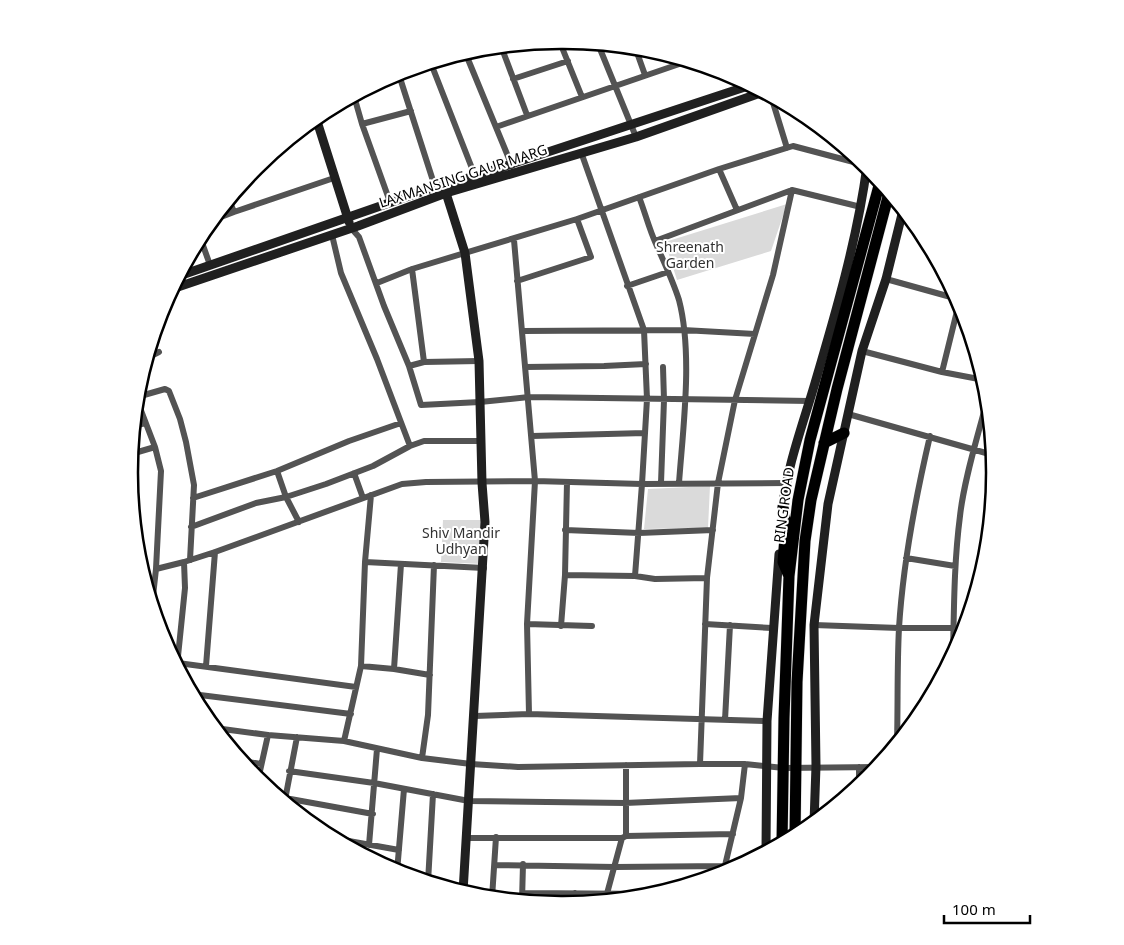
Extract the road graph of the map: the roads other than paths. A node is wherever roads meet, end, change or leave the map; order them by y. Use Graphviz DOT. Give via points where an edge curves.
graph roads {
  1 [pos="563,49"];
  2 [pos="601,51"];
  3 [pos="503,53"];
  4 [pos="638,56"];
  5 [pos="468,59"];
  6 [pos="568,61"];
  7 [pos="677,65"];
  8 [pos="433,69"];
  9 [pos="645,75"];
  10 [pos="513,79"];
  11 [pos="401,81"];
  12 [pos="615,86"];
  13 [pos="741,88"];
  14 [pos="754,95"];
  15 [pos="582,97"];
  16 [pos="356,103"];
  17 [pos="774,106"];
  18 [pos="410,111"];
  19 [pos="527,114"];
  20 [pos="362,124"];
  21 [pos="630,124"];
  22 [pos="318,126"];
  23 [pos="496,126"];
  24 [pos="636,137"];
  25 [pos="787,148"];
  26 [pos="581,152"];
  27 [pos="848,160"];
  28 [pos="512,168"];
  29 [pos="719,169"];
  30 [pos="475,176"];
  31 [pos="865,176"];
  32 [pos="334,178"];
  33 [pos="435,187"];
  34 [pos="792,190"];
  35 [pos="878,190"];
  36 [pos="446,193"];
  37 [pos="639,197"];
  38 [pos="887,200"];
  39 [pos="390,202"];
  40 [pos="232,207"];
  41 [pos="861,207"];
  42 [pos="603,209"];
  43 [pos="737,210"];
  44 [pos="234,212"];
  45 [pos="226,215"];
  46 [pos="348,217"];
  47 [pos="577,219"];
  48 [pos="901,219"];
  49 [pos="351,228"];
  50 [pos="332,235"];
  51 [pos="514,240"];
  52 [pos="655,241"];
  53 [pos="204,247"];
  54 [pos="465,253"];
  55 [pos="210,265"];
  56 [pos="412,269"];
  57 [pos="668,272"];
  58 [pos="189,273"];
  59 [pos="886,279"];
  60 [pos="518,281"];
  61 [pos="377,283"];
  62 [pos="182,286"];
  63 [pos="627,286"];
  64 [pos="947,296"];
  65 [pos="956,317"];
  66 [pos="644,330"];
  67 [pos="683,330"];
  68 [pos="523,331"];
  69 [pos="755,334"];
  70 [pos="862,351"];
  71 [pos="159,352"];
  72 [pos="156,354"];
  73 [pos="478,361"];
  74 [pos="424,362"];
  75 [pos="646,364"];
  76 [pos="409,366"];
  77 [pos="525,367"];
  78 [pos="663,367"];
  79 [pos="942,372"];
  80 [pos="975,378"];
  81 [pos="145,395"];
  82 [pos="529,397"];
  83 [pos="647,399"];
  84 [pos="664,400"];
  85 [pos="685,400"];
  86 [pos="735,400"];
  87 [pos="810,401"];
  88 [pos="480,402"];
  89 [pos="848,414"];
  90 [pos="142,415"];
  91 [pos="982,418"];
  92 [pos="145,423"];
  93 [pos="141,424"];
  94 [pos="401,424"];
  95 [pos="645,433"];
  96 [pos="844,433"];
  97 [pos="532,436"];
  98 [pos="930,436"];
  99 [pos="480,440"];
  100 [pos="824,442"];
  101 [pos="410,446"];
  102 [pos="155,447"];
  103 [pos="974,449"];
  104 [pos="139,452"];
  105 [pos="985,453"];
  106 [pos="277,471"];
  107 [pos="354,473"];
  108 [pos="535,481"];
  109 [pos="567,482"];
  110 [pos="482,483"];
  111 [pos="661,483"];
  112 [pos="679,483"];
  113 [pos="718,483"];
  114 [pos="786,483"];
  115 [pos="642,484"];
  116 [pos="371,494"];
  117 [pos="286,497"];
  118 [pos="192,498"];
  119 [pos="363,498"];
  120 [pos="783,506"];
  121 [pos="299,522"];
  122 [pos="191,527"];
  123 [pos="565,530"];
  124 [pos="713,530"];
  125 [pos="639,533"];
  126 [pos="215,552"];
  127 [pos="906,558"];
  128 [pos="187,561"];
  129 [pos="365,562"];
  130 [pos="401,564"];
  131 [pos="434,565"];
  132 [pos="956,566"];
  133 [pos="484,568"];
  134 [pos="156,569"];
  135 [pos="565,575"];
  136 [pos="635,576"];
  137 [pos="790,576"];
  138 [pos="707,578"];
  139 [pos="154,586"];
  140 [pos="527,624"];
  141 [pos="706,624"];
  142 [pos="814,625"];
  143 [pos="561,626"];
  144 [pos="592,626"];
  145 [pos="730,626"];
  146 [pos="772,628"];
  147 [pos="899,628"];
  148 [pos="954,628"];
  149 [pos="954,633"];
  150 [pos="178,651"];
  151 [pos="185,665"];
  152 [pos="206,666"];
  153 [pos="360,666"];
  154 [pos="394,669"];
  155 [pos="430,675"];
  156 [pos="356,687"];
  157 [pos="202,695"];
  158 [pos="350,714"];
  159 [pos="529,714"];
  160 [pos="475,716"];
  161 [pos="701,719"];
  162 [pos="725,720"];
  163 [pos="766,721"];
  164 [pos="226,729"];
  165 [pos="897,731"];
  166 [pos="268,735"];
  167 [pos="297,737"];
  168 [pos="344,742"];
  169 [pos="376,749"];
  170 [pos="422,758"];
  171 [pos="253,763"];
  172 [pos="261,764"];
  173 [pos="471,764"];
  174 [pos="700,764"];
  175 [pos="745,764"];
  176 [pos="626,765"];
  177 [pos="767,766"];
  178 [pos="816,766"];
  179 [pos="859,767"];
  180 [pos="867,767"];
  181 [pos="784,768"];
  182 [pos="796,768"];
  183 [pos="260,770"];
  184 [pos="290,771"];
  185 [pos="859,775"];
  186 [pos="374,783"];
  187 [pos="404,789"];
  188 [pos="286,794"];
  189 [pos="433,794"];
  190 [pos="741,798"];
  191 [pos="469,801"];
  192 [pos="295,802"];
  193 [pos="625,803"];
  194 [pos="814,813"];
  195 [pos="372,814"];
  196 [pos="795,826"];
  197 [pos="733,834"];
  198 [pos="782,834"];
  199 [pos="496,837"];
  200 [pos="624,837"];
  201 [pos="467,838"];
  202 [pos="356,842"];
  203 [pos="766,843"];
  204 [pos="369,845"];
  205 [pos="399,850"];
  206 [pos="397,863"];
  207 [pos="523,864"];
  208 [pos="725,864"];
  209 [pos="495,865"];
  210 [pos="719,866"];
  211 [pos="615,867"];
  212 [pos="428,875"];
  213 [pos="464,885"];
  214 [pos="493,890"];
  215 [pos="523,893"];
  216 [pos="575,893"];
  217 [pos="607,894"];
  218 [pos="590,895"];
  1 -- 6 [label="street"];
  2 -- 12 [label="street"];
  3 -- 10 [label="street"];
  4 -- 9 [label="street"];
  5 -- 23 [label="street"];
  6 -- 10 [label="street"];
  6 -- 15 [label="street"];
  7 -- 9 [label="street"];
  8 -- 30 [label="street"];
  9 -- 12 [label="street"];
  10 -- 19 [label="street"];
  11 -- 18 [label="street"];
  12 -- 15 [label="street"];
  12 -- 21 [label="street"];
  13 -- 21 [label="street, LAXMANSING GAUR MARG"];
  14 -- 24 [label="street, LAXMANSING GAUR MARG"];
  15 -- 19 [label="street"];
  16 -- 20 [label="street"];
  17 -- 25 [label="street"];
  18 -- 20 [label="street"];
  18 -- 33 [label="street"];
  19 -- 23 [label="street"];
  20 -- 39 [label="street"];
  21 -- 24 [label="street"];
  21 -- 28 [label="street, LAXMANSING GAUR MARG"];
  22 -- 32 [label="street"];
  23 -- 28 [label="street"];
  24 -- 26 [label="street, LAXMANSING GAUR MARG"];
  25 -- 27 [label="street" via="793,146"];
  25 -- 29 [label="street"];
  26 -- 28 [label="street, LAXMANSING GAUR MARG"];
  26 -- 42 [label="street"];
  28 -- 30 [label="street, LAXMANSING GAUR MARG"];
  28 -- 36 [label="street, LAXMANSING GAUR MARG"];
  29 -- 37 [label="street"];
  29 -- 43 [label="street"];
  30 -- 33 [label="street, LAXMANSING GAUR MARG"];
  31 -- 41 [label="street"];
  32 -- 44 [label="street"];
  32 -- 46 [label="street"];
  33 -- 39 [label="street, LAXMANSING GAUR MARG"];
  34 -- 41 [label="street"];
  34 -- 43 [label="street"];
  34 -- 69 [label="street" via="773,275"];
  35 -- 137 [label="highway, RING ROAD" via="810,440 798,500"];
  36 -- 49 [label="street, LAXMANSING GAUR MARG"];
  36 -- 54 [label="street"];
  37 -- 42 [label="street"];
  37 -- 52 [label="street"];
  38 -- 100 [label="highway, RING ROAD"];
  39 -- 46 [label="street, LAXMANSING GAUR MARG"];
  40 -- 44 [label="street"];
  41 -- 87 [label="street"];
  42 -- 47 [label="street"];
  42 -- 63 [label="street"];
  43 -- 52 [label="street"];
  44 -- 45 [label="street"];
  46 -- 49 [label="street"];
  46 -- 55 [label="street, LAXMANSING GAUR MARG"];
  47 -- 51 [label="street"];
  47 -- 60 [label="street" via="591,257"];
  48 -- 59 [label="street"];
  49 -- 50 [label="street, LAXMANSING GAUR MARG"];
  49 -- 61 [label="street" via="359,237"];
  50 -- 62 [label="street, LAXMANSING GAUR MARG"];
  50 -- 94 [label="street" via="341,273"];
  51 -- 54 [label="street"];
  51 -- 60 [label="street"];
  52 -- 57 [label="street"];
  53 -- 55 [label="street"];
  54 -- 56 [label="street"];
  54 -- 73 [label="street"];
  55 -- 58 [label="street, LAXMANSING GAUR MARG"];
  56 -- 61 [label="street"];
  56 -- 74 [label="street"];
  57 -- 63 [label="street"];
  57 -- 67 [label="street" via="679,301"];
  59 -- 64 [label="street"];
  59 -- 70 [label="street"];
  60 -- 68 [label="street"];
  61 -- 76 [label="street"];
  63 -- 66 [label="street"];
  65 -- 79 [label="street"];
  66 -- 67 [label="street"];
  66 -- 68 [label="street"];
  66 -- 75 [label="street"];
  67 -- 69 [label="street"];
  67 -- 85 [label="street"];
  68 -- 77 [label="street"];
  69 -- 86 [label="street"];
  70 -- 79 [label="street"];
  70 -- 89 [label="street"];
  71 -- 72 [label="street"];
  73 -- 74 [label="street"];
  73 -- 88 [label="street"];
  74 -- 76 [label="street"];
  75 -- 77 [label="street"];
  75 -- 83 [label="street"];
  76 -- 88 [label="street" via="421,405"];
  77 -- 82 [label="street"];
  78 -- 84 [label="street"];
  79 -- 80 [label="street"];
  81 -- 118 [label="street" via="162,388 169,391 189,453 194,485"];
  82 -- 83 [label="street"];
  82 -- 88 [label="street"];
  82 -- 97 [label="street"];
  83 -- 84 [label="street"];
  83 -- 95 [label="street"];
  84 -- 85 [label="street"];
  84 -- 111 [label="street"];
  85 -- 86 [label="street"];
  85 -- 112 [label="street"];
  86 -- 87 [label="street"];
  86 -- 113 [label="street"];
  87 -- 114 [label="street"];
  88 -- 99 [label="street"];
  89 -- 96 [label="street"];
  89 -- 98 [label="street"];
  90 -- 92 [label="street"];
  91 -- 103 [label="street"];
  92 -- 93 [label="street"];
  92 -- 102 [label="street"];
  94 -- 101 [label="street"];
  94 -- 106 [label="street" via="349,441"];
  95 -- 97 [label="street"];
  95 -- 115 [label="street"];
  96 -- 100 [label="highway"];
  96 -- 142 [label="street" via="828,504"];
  97 -- 108 [label="street"];
  98 -- 103 [label="street"];
  98 -- 127 [label="street"];
  99 -- 101 [label="street" via="424,441"];
  99 -- 110 [label="street"];
  100 -- 182 [label="highway, RING ROAD" via="810,500 805,541"];
  101 -- 107 [label="street"];
  102 -- 104 [label="street"];
  102 -- 134 [label="street" via="161,471"];
  103 -- 105 [label="street"];
  103 -- 132 [label="street" via="960,514"];
  106 -- 117 [label="street"];
  106 -- 118 [label="street"];
  107 -- 117 [label="street"];
  107 -- 119 [label="street"];
  108 -- 109 [label="street"];
  108 -- 110 [label="street"];
  108 -- 140 [label="street"];
  109 -- 115 [label="street"];
  109 -- 123 [label="street"];
  110 -- 116 [label="street" via="402,484"];
  110 -- 133 [label="street"];
  111 -- 112 [label="street"];
  111 -- 115 [label="street"];
  112 -- 113 [label="street"];
  113 -- 114 [label="street"];
  113 -- 124 [label="street"];
  114 -- 120 [label="street"];
  115 -- 125 [label="street"];
  116 -- 119 [label="street"];
  116 -- 129 [label="street"];
  117 -- 121 [label="street"];
  117 -- 122 [label="street" via="256,503"];
  118 -- 122 [label="street"];
  119 -- 121 [label="street"];
  120 -- 137 [label="highway" via="786,525 783,562"];
  120 -- 146 [label="street"];
  121 -- 126 [label="street"];
  122 -- 128 [label="street"];
  123 -- 125 [label="street"];
  123 -- 135 [label="street"];
  124 -- 125 [label="street"];
  124 -- 138 [label="street"];
  125 -- 136 [label="street"];
  126 -- 128 [label="street"];
  126 -- 152 [label="street"];
  127 -- 132 [label="street"];
  127 -- 147 [label="street"];
  128 -- 134 [label="street"];
  128 -- 150 [label="street"];
  129 -- 130 [label="street"];
  129 -- 153 [label="street"];
  130 -- 131 [label="street"];
  130 -- 154 [label="street"];
  131 -- 133 [label="street"];
  131 -- 155 [label="street"];
  132 -- 148 [label="street"];
  133 -- 160 [label="street"];
  134 -- 139 [label="street"];
  135 -- 136 [label="street"];
  135 -- 143 [label="street"];
  136 -- 138 [label="street" via="655,580"];
  137 -- 181 [label="highway, RING ROAD"];
  138 -- 141 [label="street"];
  140 -- 143 [label="street"];
  140 -- 159 [label="street"];
  141 -- 145 [label="street"];
  141 -- 161 [label="street"];
  142 -- 147 [label="street"];
  142 -- 178 [label="street"];
  143 -- 144 [label="street"];
  145 -- 146 [label="street"];
  145 -- 162 [label="street"];
  146 -- 163 [label="street"];
  147 -- 148 [label="street"];
  147 -- 165 [label="street"];
  148 -- 149 [label="street"];
  151 -- 152 [label="street"];
  152 -- 156 [label="street"];
  153 -- 154 [label="street"];
  153 -- 156 [label="street"];
  154 -- 155 [label="street"];
  155 -- 170 [label="street"];
  156 -- 158 [label="street"];
  157 -- 158 [label="street"];
  158 -- 168 [label="street"];
  159 -- 160 [label="street"];
  159 -- 161 [label="street"];
  160 -- 173 [label="street"];
  161 -- 162 [label="street"];
  161 -- 174 [label="street"];
  162 -- 163 [label="street"];
  163 -- 177 [label="street"];
  164 -- 166 [label="street"];
  166 -- 167 [label="street"];
  166 -- 172 [label="street"];
  167 -- 168 [label="street"];
  167 -- 184 [label="street"];
  168 -- 169 [label="street"];
  169 -- 170 [label="street"];
  169 -- 186 [label="street"];
  170 -- 173 [label="street"];
  171 -- 172 [label="street"];
  172 -- 183 [label="street"];
  173 -- 176 [label="street" via="518,767"];
  173 -- 191 [label="street"];
  174 -- 175 [label="street"];
  174 -- 176 [label="street"];
  175 -- 177 [label="street"];
  175 -- 190 [label="street"];
  176 -- 193 [label="street"];
  177 -- 181 [label="street"];
  177 -- 203 [label="street"];
  178 -- 179 [label="street"];
  178 -- 182 [label="street"];
  178 -- 194 [label="street"];
  179 -- 180 [label="street"];
  179 -- 185 [label="street"];
  181 -- 182 [label="street"];
  181 -- 198 [label="highway, RING ROAD"];
  182 -- 196 [label="highway, RING ROAD"];
  184 -- 186 [label="street"];
  184 -- 188 [label="street"];
  186 -- 187 [label="street"];
  186 -- 195 [label="street"];
  187 -- 189 [label="street"];
  187 -- 205 [label="street"];
  189 -- 191 [label="street"];
  189 -- 212 [label="street"];
  190 -- 193 [label="street"];
  190 -- 197 [label="street"];
  191 -- 193 [label="street"];
  191 -- 201 [label="street"];
  192 -- 195 [label="street"];
  193 -- 200 [label="street"];
  195 -- 204 [label="street"];
  197 -- 200 [label="street"];
  197 -- 208 [label="street"];
  199 -- 200 [label="street"];
  199 -- 201 [label="street"];
  199 -- 209 [label="street"];
  200 -- 211 [label="street"];
  201 -- 213 [label="street"];
  202 -- 204 [label="street"];
  204 -- 205 [label="street"];
  205 -- 206 [label="street"];
  207 -- 209 [label="street"];
  207 -- 211 [label="street"];
  207 -- 215 [label="street"];
  209 -- 214 [label="street"];
  210 -- 211 [label="street"];
  211 -- 217 [label="street"];
  215 -- 216 [label="street"];
  216 -- 218 [label="street"];
}
